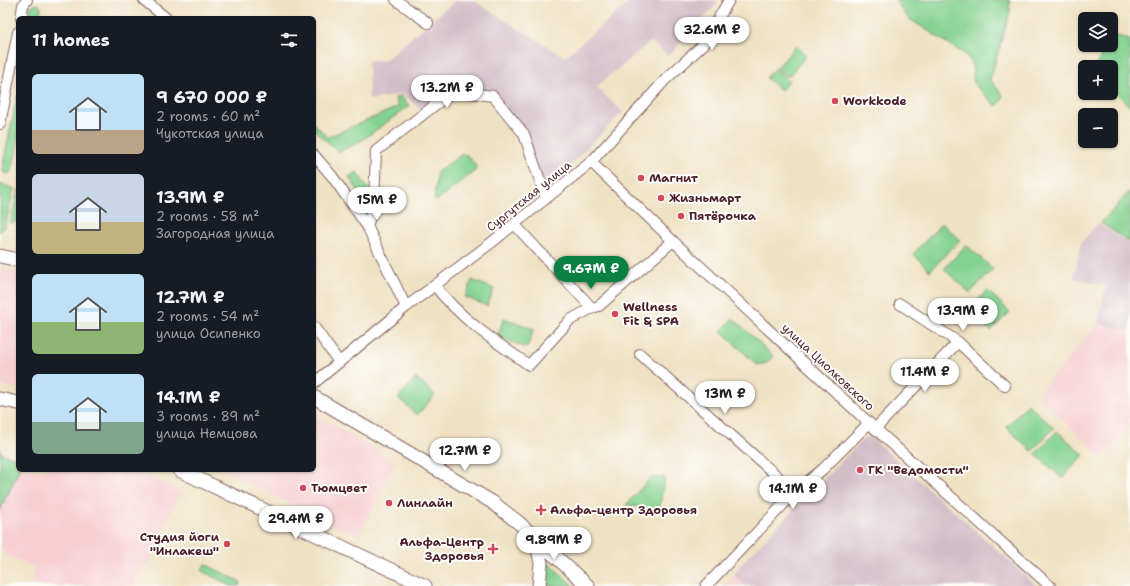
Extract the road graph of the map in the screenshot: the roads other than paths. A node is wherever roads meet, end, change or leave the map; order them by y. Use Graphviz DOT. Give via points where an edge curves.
graph roads {
  1 [pos="27,0"];
  2 [pos="144,0"];
  3 [pos="396,0"];
  4 [pos="729,0"];
  5 [pos="21,16"];
  6 [pos="164,16"];
  7 [pos="428,23"];
  8 [pos="16,40"];
  9 [pos="2,97"];
  10 [pos="0,124"];
  11 [pos="316,157"];
  12 [pos="591,162"];
  13 [pos="546,198"];
  14 [pos="514,224"];
  15 [pos="367,226"];
  16 [pos="673,241"];
  17 [pos="0,256"];
  18 [pos="16,260"];
  19 [pos="435,286"];
  20 [pos="900,304"];
  21 [pos="406,307"];
  22 [pos="592,308"];
  23 [pos="316,330"];
  24 [pos="958,342"];
  25 [pos="640,354"];
  26 [pos="339,362"];
  27 [pos="316,381"];
  28 [pos="1005,386"];
  29 [pos="316,398"];
  30 [pos="0,399"];
  31 [pos="16,403"];
  32 [pos="872,426"];
  33 [pos="183,472"];
  34 [pos="795,492"];
  35 [pos="536,538"];
  36 [pos="425,586"];
  37 [pos="539,586"];
  38 [pos="588,586"];
  39 [pos="706,586"];
  40 [pos="1050,586"];
  1 -- 5 [label="street" via="23,5"];
  2 -- 6 [label="street"];
  3 -- 7 [label="street"];
  4 -- 12 [label="street, Сургутская улица" via="704,44 666,79"];
  8 -- 9 [label="street"];
  9 -- 10 [label="street"];
  11 -- 15 [label="street"];
  12 -- 13 [label="street, Сургутская улица"];
  12 -- 16 [label="street, улица Циолковского"];
  13 -- 14 [label="street, Сургутская улица"];
  13 -- 15 [label="street" via="524,134 493,96 453,92 376,151 374,205"];
  14 -- 19 [label="street, Сургутская улица"];
  14 -- 22 [label="street"];
  15 -- 21 [label="street"];
  16 -- 22 [label="street" via="598,306"];
  16 -- 32 [label="street, улица Циолковского"];
  17 -- 18 [label="main road"];
  19 -- 21 [label="street, Сургутская улица"];
  19 -- 22 [label="street" via="454,310 529,365 570,320"];
  20 -- 24 [label="street"];
  21 -- 26 [label="street, Сургутская улица"];
  23 -- 26 [label="street"];
  24 -- 28 [label="street"];
  24 -- 32 [label="street"];
  25 -- 34 [label="street"];
  26 -- 27 [label="street, Сургутская улица"];
  29 -- 35 [label="main road" via="492,502"];
  30 -- 31 [label="main road"];
  32 -- 34 [label="street"];
  32 -- 40 [label="street, улица Циолковского"];
  33 -- 36 [label="main road"];
  34 -- 39 [label="street"];
  35 -- 37 [label="main road" via="541,554"];
  35 -- 38 [label="main road"];
}
